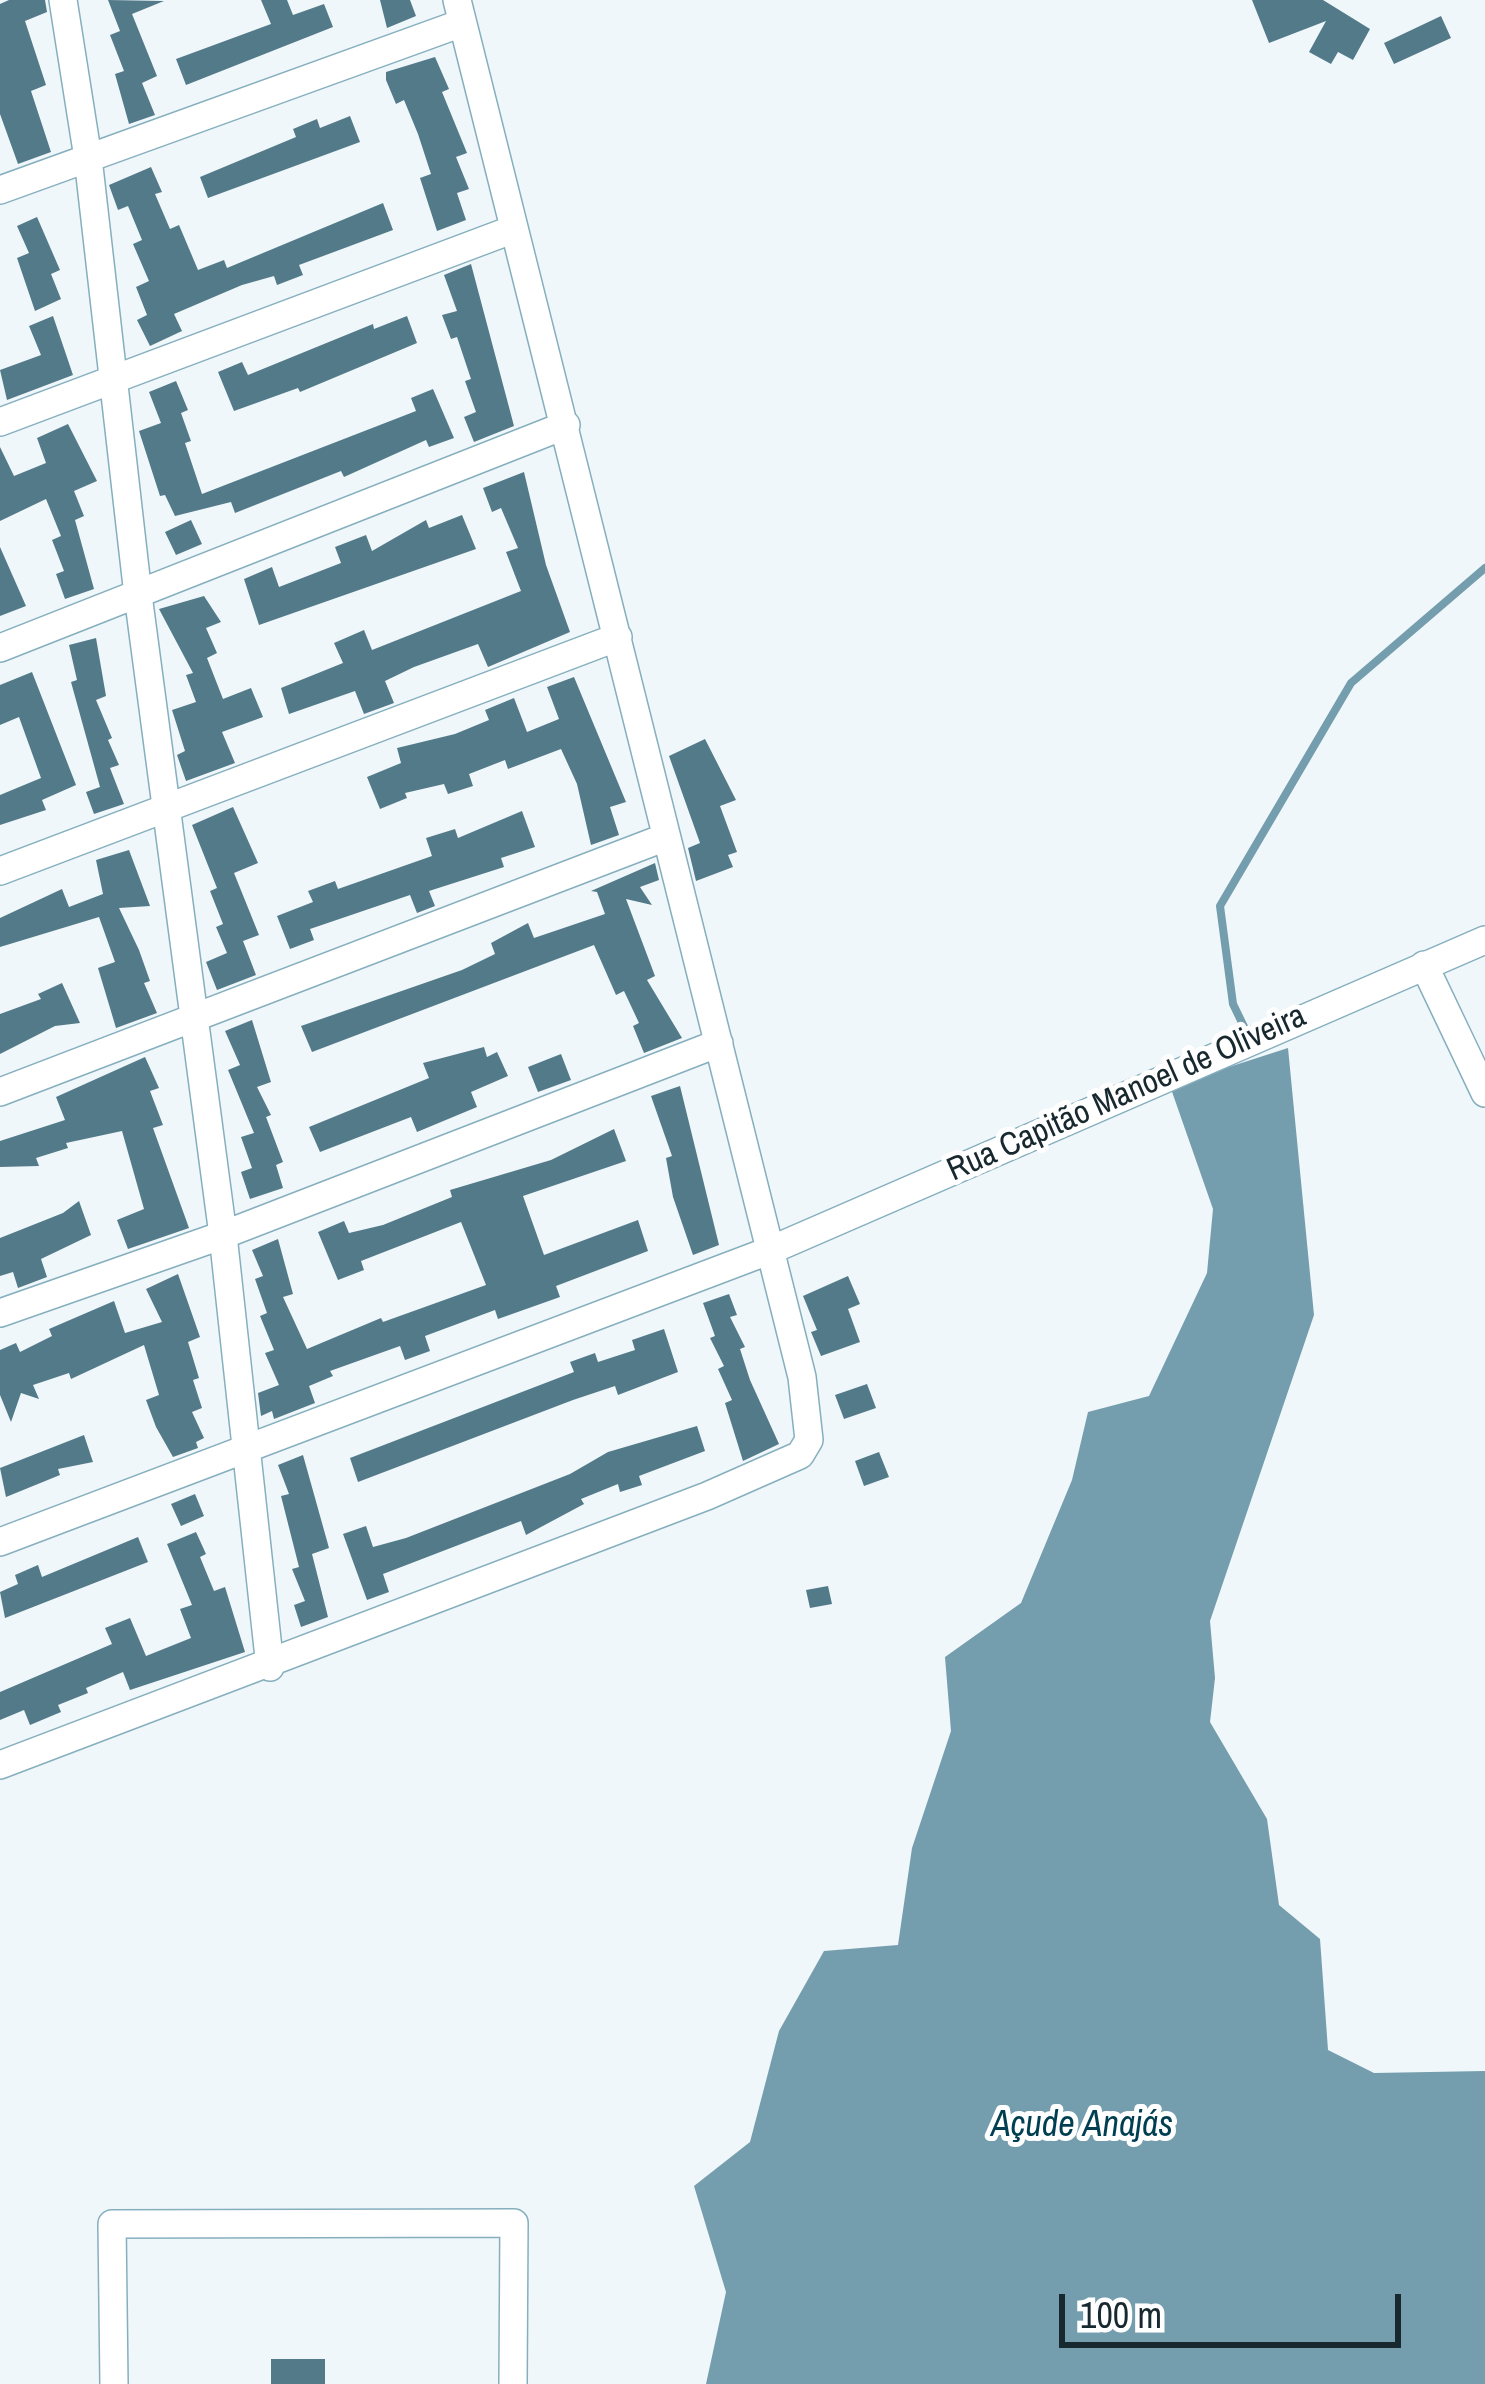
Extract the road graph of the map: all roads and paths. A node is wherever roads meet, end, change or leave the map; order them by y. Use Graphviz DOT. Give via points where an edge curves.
graph roads {
  1 [pos="63,0"];
  2 [pos="459,12"];
  3 [pos="88,158"];
  4 [pos="0,190"];
  5 [pos="514,229"];
  6 [pos="114,381"];
  7 [pos="0,422"];
  8 [pos="566,425"];
  9 [pos="138,595"];
  10 [pos="618,637"];
  11 [pos="0,648"];
  12 [pos="164,806"];
  13 [pos="666,837"];
  14 [pos="0,871"];
  15 [pos="1485,940"];
  16 [pos="1424,965"];
  17 [pos="194,1015"];
  18 [pos="718,1043"];
  19 [pos="0,1092"];
  20 [pos="1485,1094"];
  21 [pos="223,1234"];
  22 [pos="771,1250"];
  23 [pos="0,1313"];
  24 [pos="243,1454"];
  25 [pos="0,1542"];
  26 [pos="270,1667"];
  27 [pos="0,1765"];
  28 [pos="114,2384"];
  29 [pos="514,2384"];
  1 -- 3 [label="street"];
  2 -- 3 [label="street"];
  2 -- 5 [label="street"];
  3 -- 4 [label="street"];
  3 -- 6 [label="street"];
  5 -- 6 [label="street"];
  5 -- 8 [label="street"];
  6 -- 7 [label="street"];
  6 -- 9 [label="street"];
  8 -- 9 [label="street"];
  8 -- 10 [label="street"];
  9 -- 11 [label="street"];
  9 -- 12 [label="street"];
  10 -- 12 [label="street"];
  10 -- 13 [label="street"];
  12 -- 14 [label="street"];
  12 -- 17 [label="street"];
  13 -- 17 [label="street"];
  13 -- 18 [label="street"];
  15 -- 16 [label="street, Rua Capitão Manoel de Oliveira"];
  16 -- 20 [label="street"];
  16 -- 22 [label="street, Rua Capitão Manoel de Oliveira"];
  17 -- 19 [label="street"];
  17 -- 21 [label="street"];
  18 -- 21 [label="street"];
  18 -- 22 [label="street"];
  21 -- 23 [label="street"];
  21 -- 24 [label="street"];
  22 -- 24 [label="street, Rua Capitão Manoel de Oliveira"];
  22 -- 26 [label="street" via="808,1411 809,1440 800,1455"];
  24 -- 25 [label="street, Rua Capitão Manoel de Oliveira"];
  24 -- 26 [label="street"];
  26 -- 27 [label="street"];
  28 -- 29 [label="street" via="112,2224 514,2222"];
}
